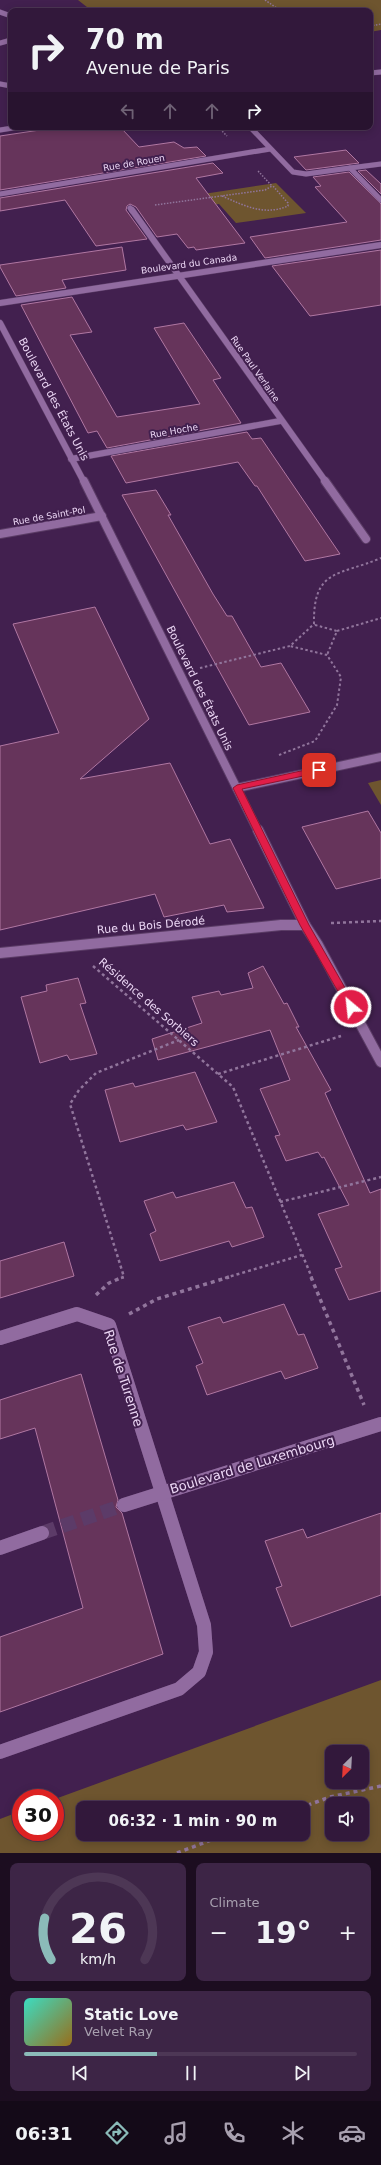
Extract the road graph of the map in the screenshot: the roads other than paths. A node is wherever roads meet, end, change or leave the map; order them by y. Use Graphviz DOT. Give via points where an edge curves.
graph roads {
  1 [pos="253,130"];
  2 [pos="270,149"];
  3 [pos="381,164"];
  4 [pos="350,168"];
  5 [pos="0,194"];
  6 [pos="381,200"];
  7 [pos="130,208"];
  8 [pos="381,245"];
  9 [pos="178,275"];
  10 [pos="0,303"];
  11 [pos="0,323"];
  12 [pos="280,421"];
  13 [pos="72,459"];
  14 [pos="102,516"];
  15 [pos="0,534"];
  16 [pos="366,539"];
  17 [pos="381,757"];
  18 [pos="237,788"];
  19 [pos="305,925"];
  20 [pos="0,953"];
  21 [pos="381,1062"];
  22 [pos="0,1338"];
  23 [pos="377,1425"];
  24 [pos="161,1492"];
  25 [pos="124,1505"];
  26 [pos="42,1533"];
  27 [pos="0,1548"];
  28 [pos="0,1752"];
  1 -- 2 [label="street"];
  2 -- 4 [label="street" via="293,172 306,174"];
  2 -- 5 [label="street, Rue de Rouen"];
  3 -- 4 [label="street"];
  4 -- 6 [label="street"];
  7 -- 9 [label="street, Rue Paul Verlaine"];
  8 -- 9 [label="street, Boulevard du Canada"];
  9 -- 10 [label="street, Boulevard du Canada"];
  9 -- 12 [label="street, Rue Paul Verlaine"];
  11 -- 13 [label="street, Boulevard des États Unis"];
  12 -- 13 [label="street, Rue Hoche"];
  12 -- 16 [label="street, Rue Paul Verlaine"];
  13 -- 14 [label="street, Boulevard des États Unis"];
  14 -- 15 [label="street, Rue de Saint-Pol"];
  14 -- 18 [label="street, Boulevard des États Unis"];
  17 -- 18 [label="street"];
  18 -- 19 [label="street, Boulevard des États Unis"];
  19 -- 20 [label="street, Rue du Bois Dérodé" via="281,925"];
  19 -- 21 [label="street, Boulevard des États Unis"];
  22 -- 24 [label="street, Rue de Turenne" via="77,1314 109,1325"];
  23 -- 24 [label="street, Boulevard de Luxembourg"];
  24 -- 25 [label="street, Boulevard de Luxembourg"];
  24 -- 28 [label="street, Rue de Turenne" via="204,1625 206,1652 199,1672 179,1690"];
  26 -- 27 [label="street"];
}
